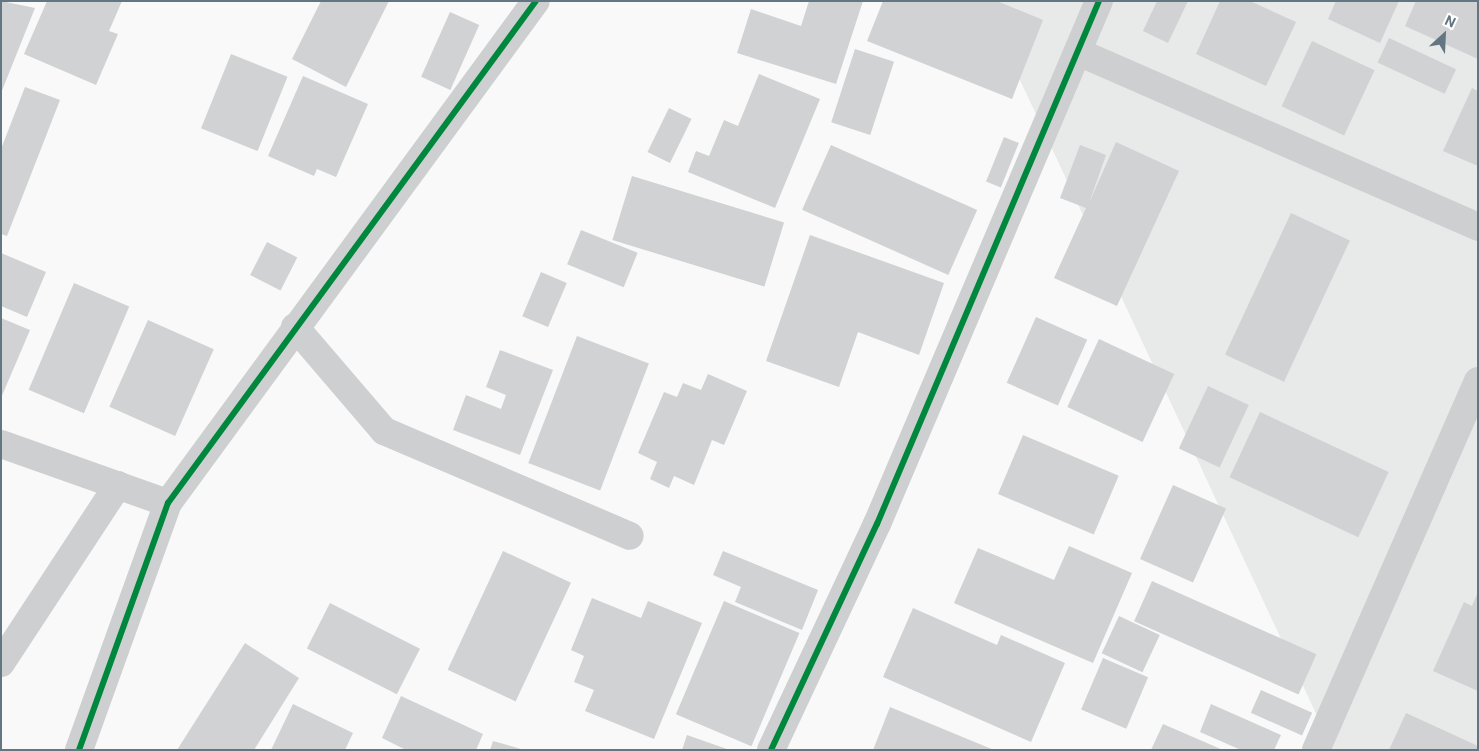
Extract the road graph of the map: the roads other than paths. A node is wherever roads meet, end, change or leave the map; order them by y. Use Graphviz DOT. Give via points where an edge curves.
graph roads {
  1 [pos="536,1"];
  2 [pos="1099,1"];
  3 [pos="1078,52"];
  4 [pos="1478,227"];
  5 [pos="295,327"];
  6 [pos="1478,381"];
  7 [pos="1,444"];
  8 [pos="118,485"];
  9 [pos="168,503"];
  10 [pos="630,536"];
  11 [pos="1,663"];
  12 [pos="79,750"];
  13 [pos="771,750"];
  14 [pos="1316,750"];
  1 -- 5 [label="street"];
  2 -- 3 [label="street"];
  3 -- 4 [label="street"];
  3 -- 13 [label="street" via="877,524"];
  5 -- 9 [label="street"];
  5 -- 10 [label="street" via="384,431"];
  6 -- 14 [label="street"];
  7 -- 8 [label="street"];
  8 -- 9 [label="street"];
  8 -- 11 [label="street"];
  9 -- 12 [label="street"];
}
